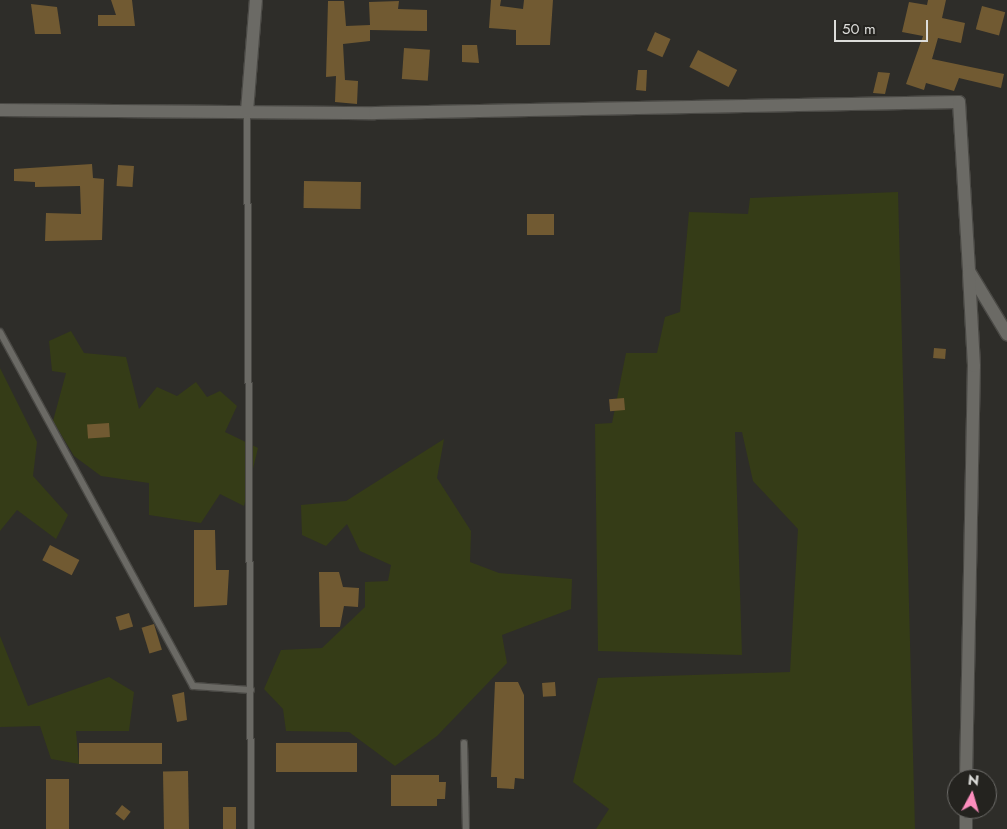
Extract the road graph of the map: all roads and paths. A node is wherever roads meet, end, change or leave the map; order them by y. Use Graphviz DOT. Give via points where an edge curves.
graph roads {
  1 [pos="256,0"];
  2 [pos="0,110"];
  3 [pos="247,111"];
  4 [pos="969,271"];
  5 [pos="0,332"];
  6 [pos="1007,334"];
  7 [pos="251,690"];
  8 [pos="464,743"];
  9 [pos="966,769"];
  10 [pos="251,829"];
  11 [pos="466,829"];
  1 -- 3 [label="street"];
  2 -- 3 [label="street"];
  3 -- 4 [label="street" via="375,113 959,102"];
  3 -- 7 [label="lane"];
  4 -- 6 [label="street"];
  4 -- 9 [label="street" via="974,366"];
  5 -- 7 [label="lane" via="193,686"];
  7 -- 10 [label="lane"];
  8 -- 11 [label="lane"];
}
